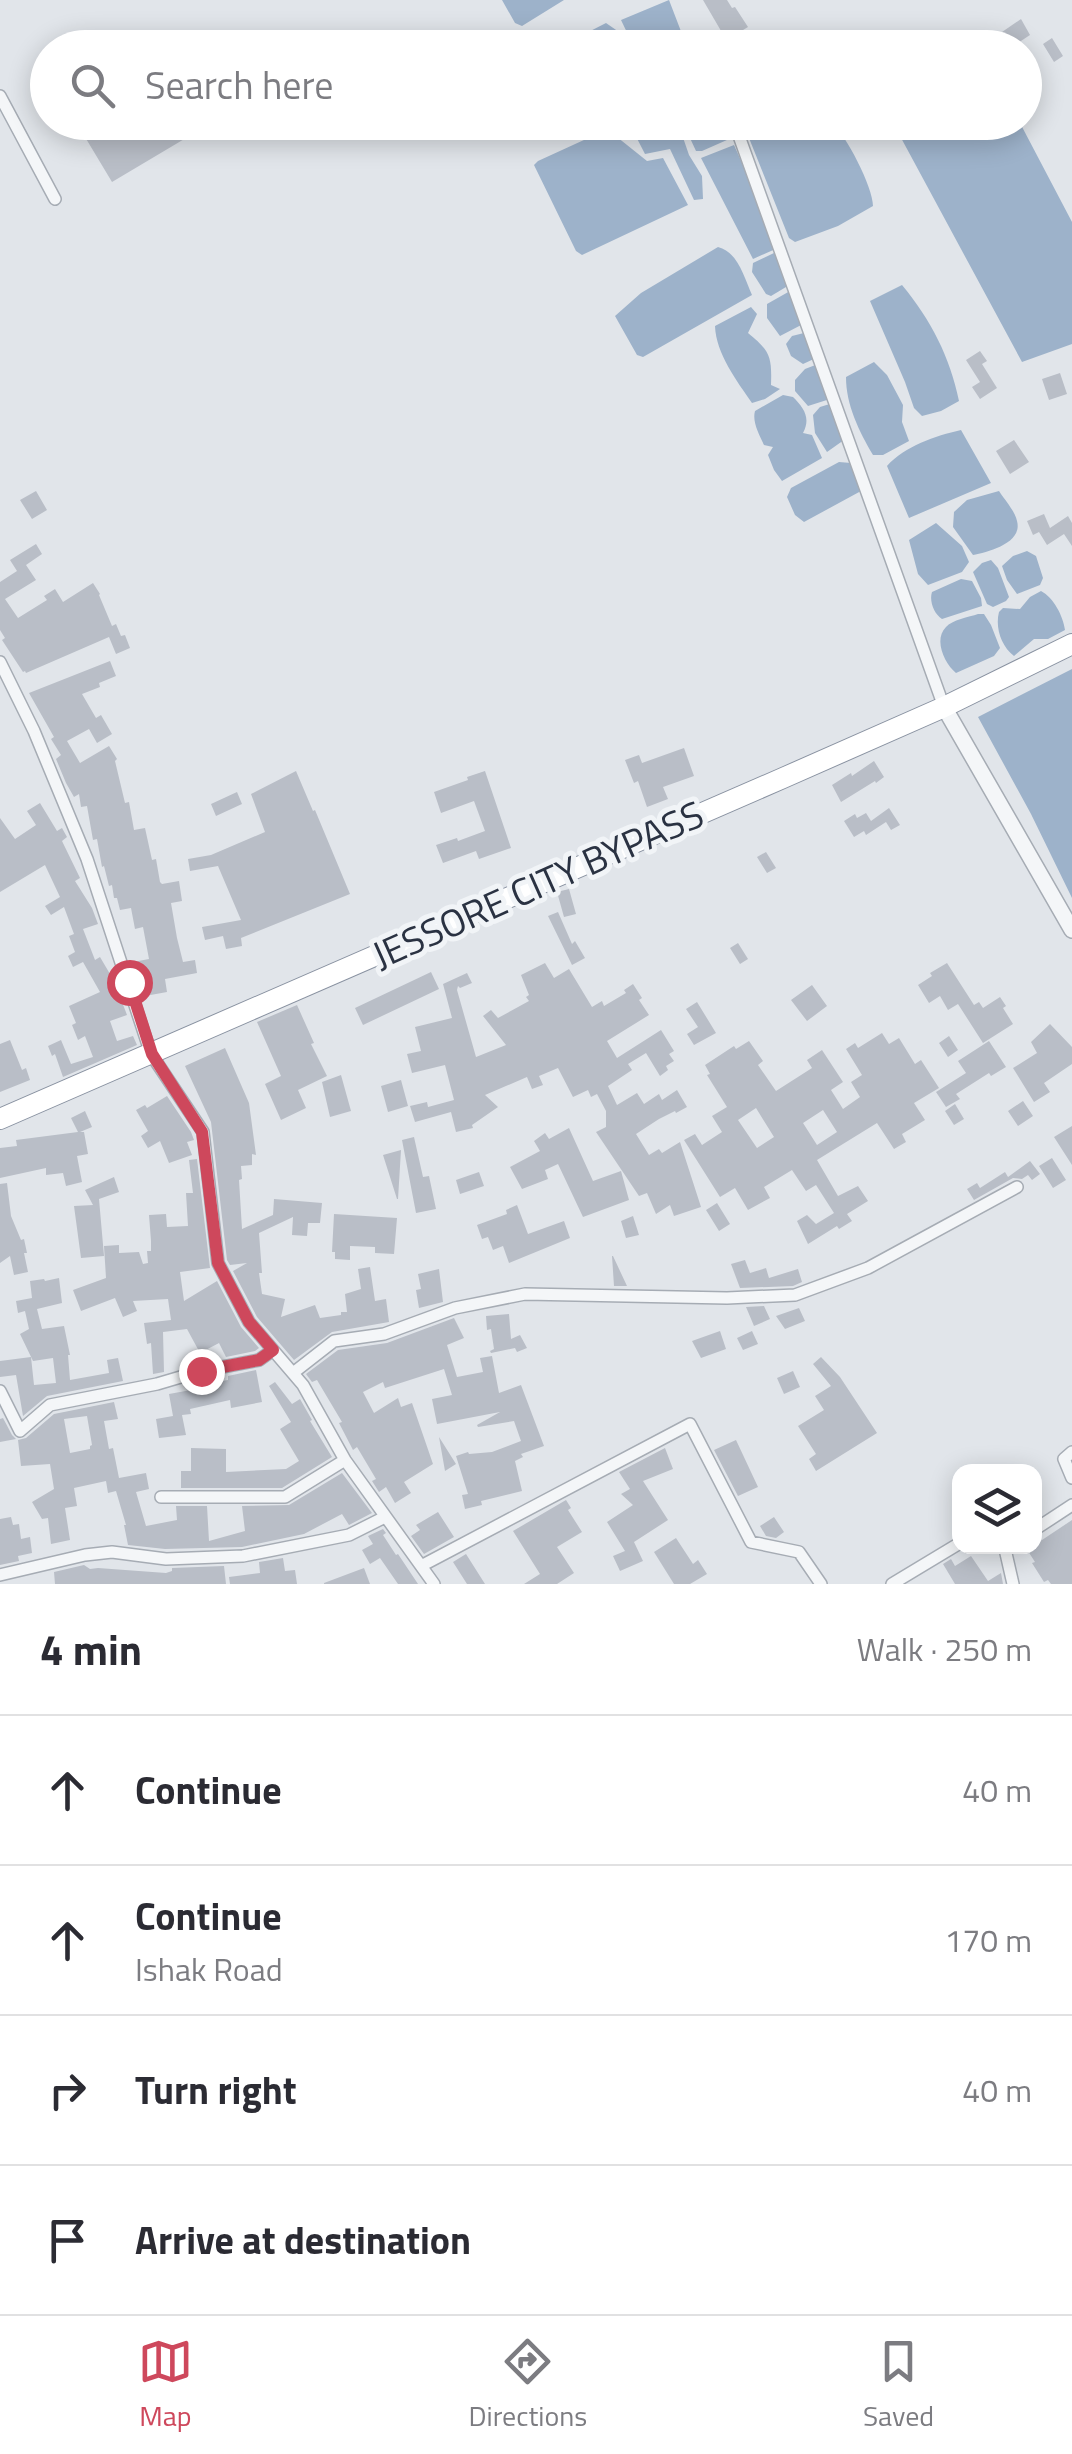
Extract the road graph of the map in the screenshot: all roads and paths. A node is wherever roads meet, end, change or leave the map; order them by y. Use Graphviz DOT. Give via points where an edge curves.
graph roads {
  1 [pos="0,96"];
  2 [pos="740,140"];
  3 [pos="55,199"];
  4 [pos="1072,644"];
  5 [pos="0,662"];
  6 [pos="944,706"];
  7 [pos="1072,930"];
  8 [pos="152,1054"];
  9 [pos="0,1119"];
  10 [pos="1016,1187"];
  11 [pos="273,1350"];
  12 [pos="293,1373"];
  13 [pos="0,1391"];
  14 [pos="1072,1452"];
  15 [pos="345,1460"];
  16 [pos="1072,1478"];
  17 [pos="161,1497"];
  18 [pos="1072,1505"];
  19 [pos="385,1518"];
  20 [pos="1042,1525"];
  21 [pos="952,1548"];
  22 [pos="1007,1554"];
  23 [pos="421,1566"];
  24 [pos="0,1575"];
  25 [pos="434,1584"];
  26 [pos="821,1584"];
  27 [pos="892,1584"];
  28 [pos="1013,1584"];
  1 -- 3 [label="street"];
  2 -- 6 [label="street"];
  4 -- 6 [label="highway, JESSORE CITY BYPASS"];
  5 -- 8 [label="street" via="87,859"];
  6 -- 7 [label="street"];
  6 -- 8 [label="highway, JESSORE CITY BYPASS"];
  8 -- 9 [label="highway, JESSORE CITY BYPASS"];
  8 -- 11 [label="street" via="202,1132 218,1263 249,1322"];
  10 -- 12 [label="street" via="868,1268 795,1295 525,1294 455,1308 384,1334 334,1341"];
  11 -- 12 [label="street"];
  11 -- 13 [label="street" via="259,1360 50,1405 20,1431"];
  12 -- 15 [label="street"];
  14 -- 16 [label="street" via="1064,1458"];
  15 -- 17 [label="street" via="284,1498"];
  15 -- 19 [label="street"];
  18 -- 20 [label="street"];
  19 -- 23 [label="street"];
  19 -- 24 [label="street" via="349,1535 243,1556 112,1552"];
  21 -- 27 [label="street"];
  22 -- 28 [label="street"];
  23 -- 25 [label="street"];
  23 -- 26 [label="street" via="690,1424 751,1542 799,1552"];
}
